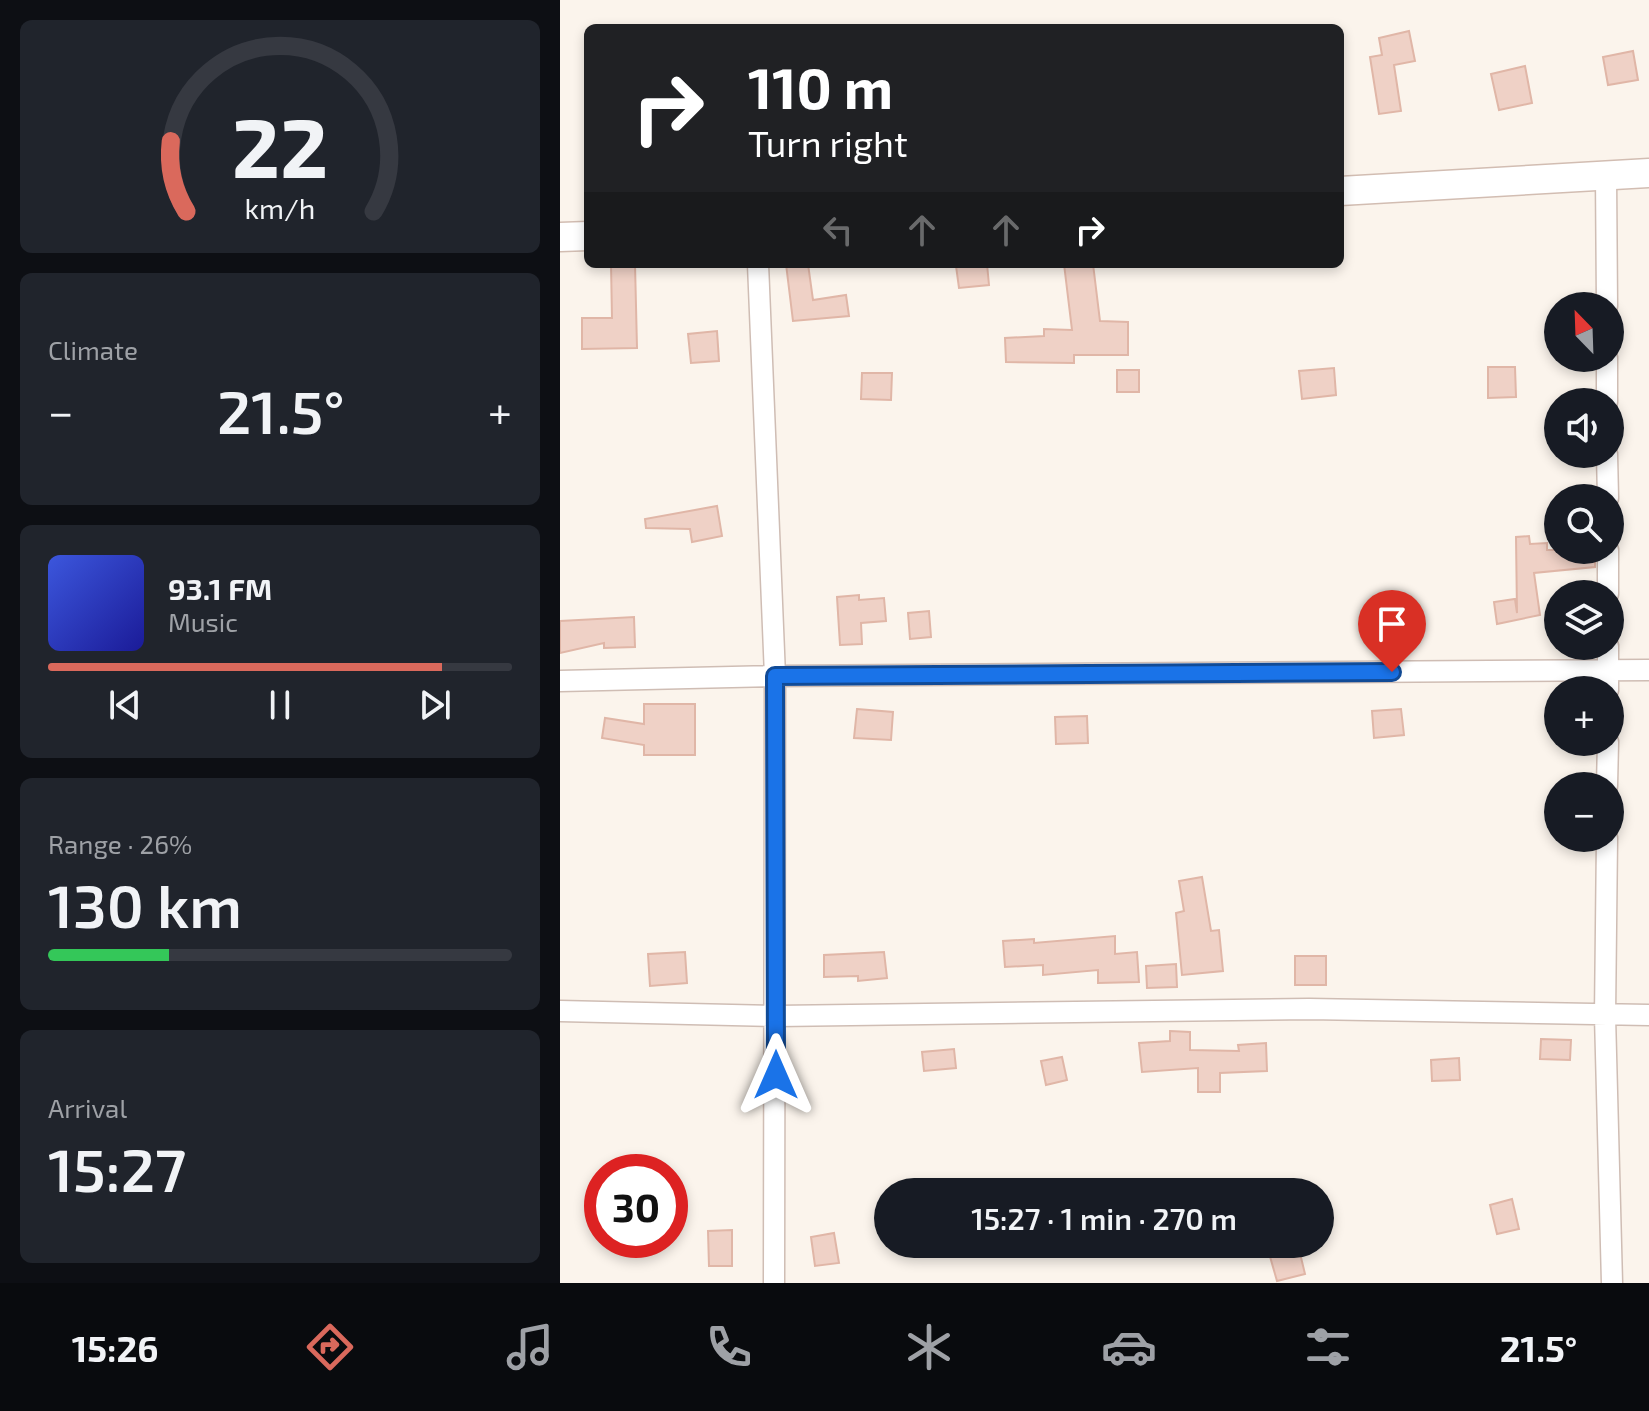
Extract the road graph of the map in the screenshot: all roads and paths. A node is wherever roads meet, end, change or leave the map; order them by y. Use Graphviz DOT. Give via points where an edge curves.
graph roads {
  1 [pos="1649,173"];
  2 [pos="1606,176"];
  3 [pos="1344,191"];
  4 [pos="584,236"];
  5 [pos="560,237"];
  6 [pos="758,268"];
  7 [pos="1607,292"];
  8 [pos="1649,670"];
  9 [pos="775,676"];
  10 [pos="1624,676"];
  11 [pos="1544,680"];
  12 [pos="560,681"];
  13 [pos="1607,852"];
  14 [pos="560,1011"];
  15 [pos="1649,1015"];
  16 [pos="777,1016"];
  17 [pos="1605,1016"];
  18 [pos="774,1283"];
  19 [pos="1612,1283"];
  1 -- 2 [label="street"];
  2 -- 3 [label="street"];
  2 -- 7 [label="street"];
  4 -- 5 [label="street"];
  6 -- 9 [label="street"];
  8 -- 10 [label="street"];
  9 -- 11 [label="street"];
  9 -- 12 [label="street"];
  9 -- 16 [label="street"];
  13 -- 17 [label="street"];
  14 -- 16 [label="street"];
  15 -- 17 [label="street"];
  16 -- 17 [label="street" via="1309,1009"];
  16 -- 18 [label="street"];
  17 -- 19 [label="street"];
}
